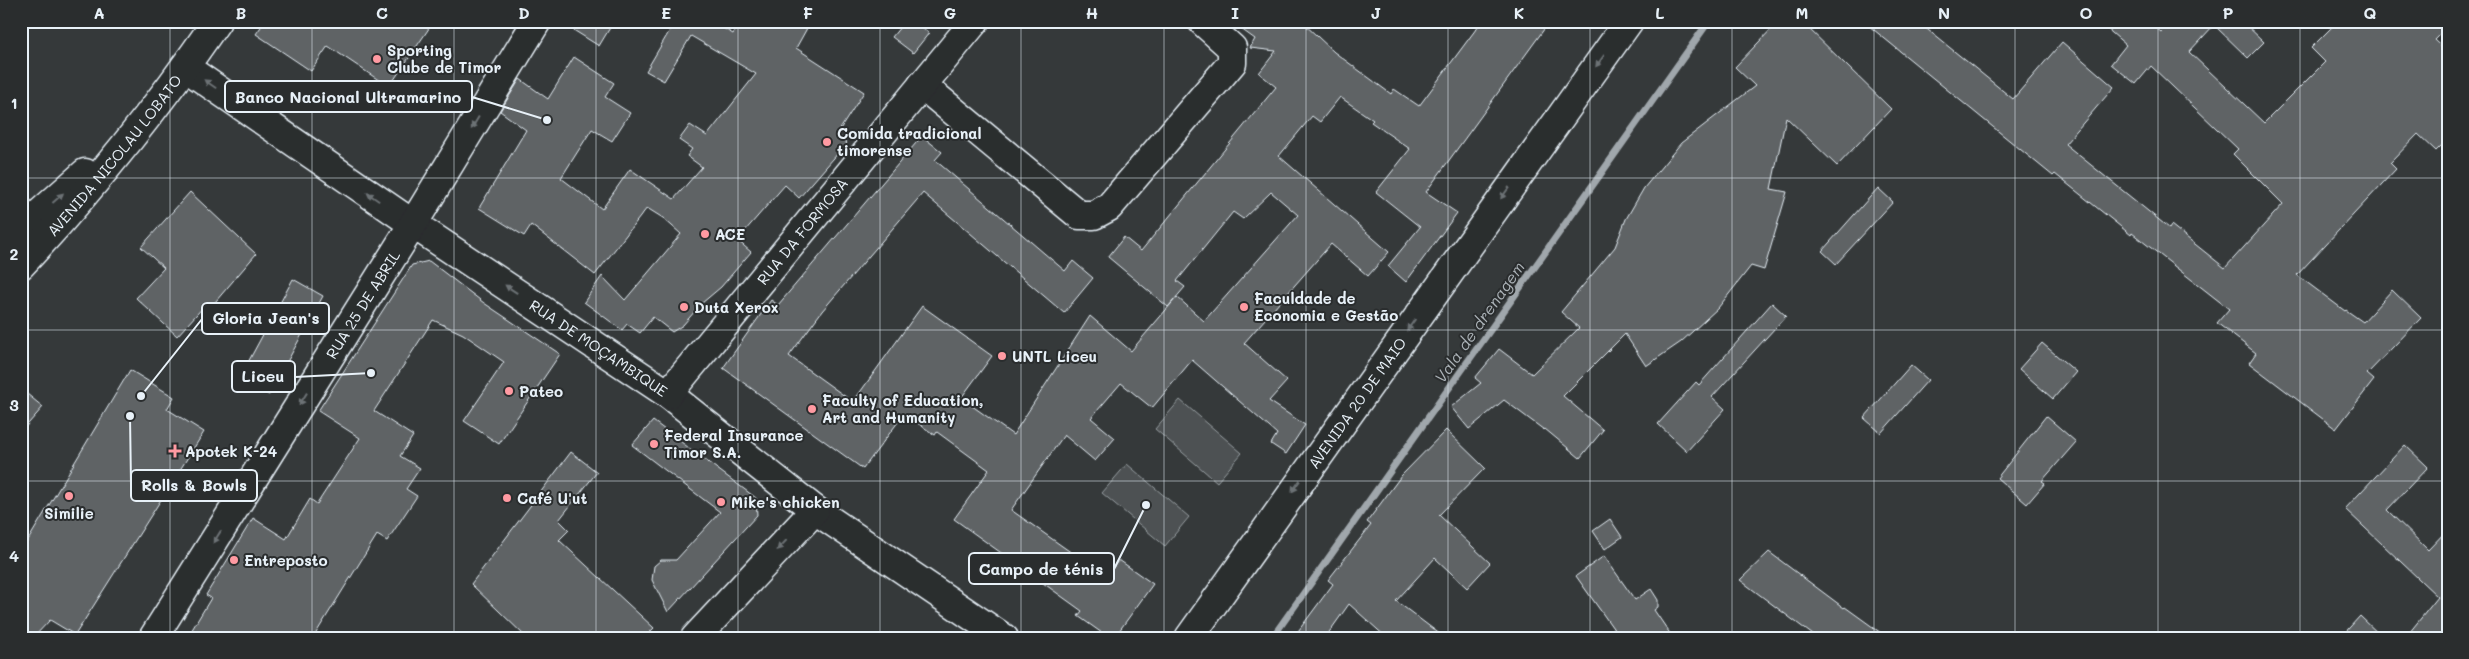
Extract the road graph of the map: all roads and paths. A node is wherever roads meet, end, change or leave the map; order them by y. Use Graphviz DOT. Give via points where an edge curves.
graph roads {
  1 [pos="217,21"];
  2 [pos="537,21"];
  3 [pos="975,21"];
  4 [pos="1202,21"];
  5 [pos="1628,21"];
  6 [pos="186,67"];
  7 [pos="922,85"];
  8 [pos="147,118"];
  9 [pos="413,224"];
  10 [pos="21,230"];
  11 [pos="21,265"];
  12 [pos="668,394"];
  13 [pos="815,510"];
  14 [pos="153,638"];
  15 [pos="695,638"];
  16 [pos="1004,638"];
  17 [pos="1189,638"];
  1 -- 6 [label="street, AVENIDA NICOLAU LOBATO"];
  2 -- 9 [label="street, RUA 25 DE ABRIL, one-way"];
  3 -- 7 [label="street, RUA DA FORMOSA"];
  4 -- 7 [label="street" via="1232,48 1232,63 1109,207 1094,215 1080,215"];
  5 -- 17 [label="street, AVENIDA 20 DE MAIO, one-way"];
  6 -- 8 [label="street, AVENIDA NICOLAU LOBATO"];
  9 -- 6 [label="street, RUA DE MOÇAMBIQUE, one-way"];
  7 -- 12 [label="street, RUA DA FORMOSA"];
  10 -- 8 [label="street, one-way"];
  8 -- 11 [label="street, AVENIDA NICOLAU LOBATO" via="79,203"];
  12 -- 9 [label="street, RUA DE MOÇAMBIQUE, one-way"];
  9 -- 14 [label="street, RUA 25 DE ABRIL, one-way"];
  12 -- 13 [label="street, RUA DE MOÇAMBIQUE"];
  13 -- 15 [label="street, one-way"];
  13 -- 16 [label="street, RUA DE MOÇAMBIQUE"];
}
